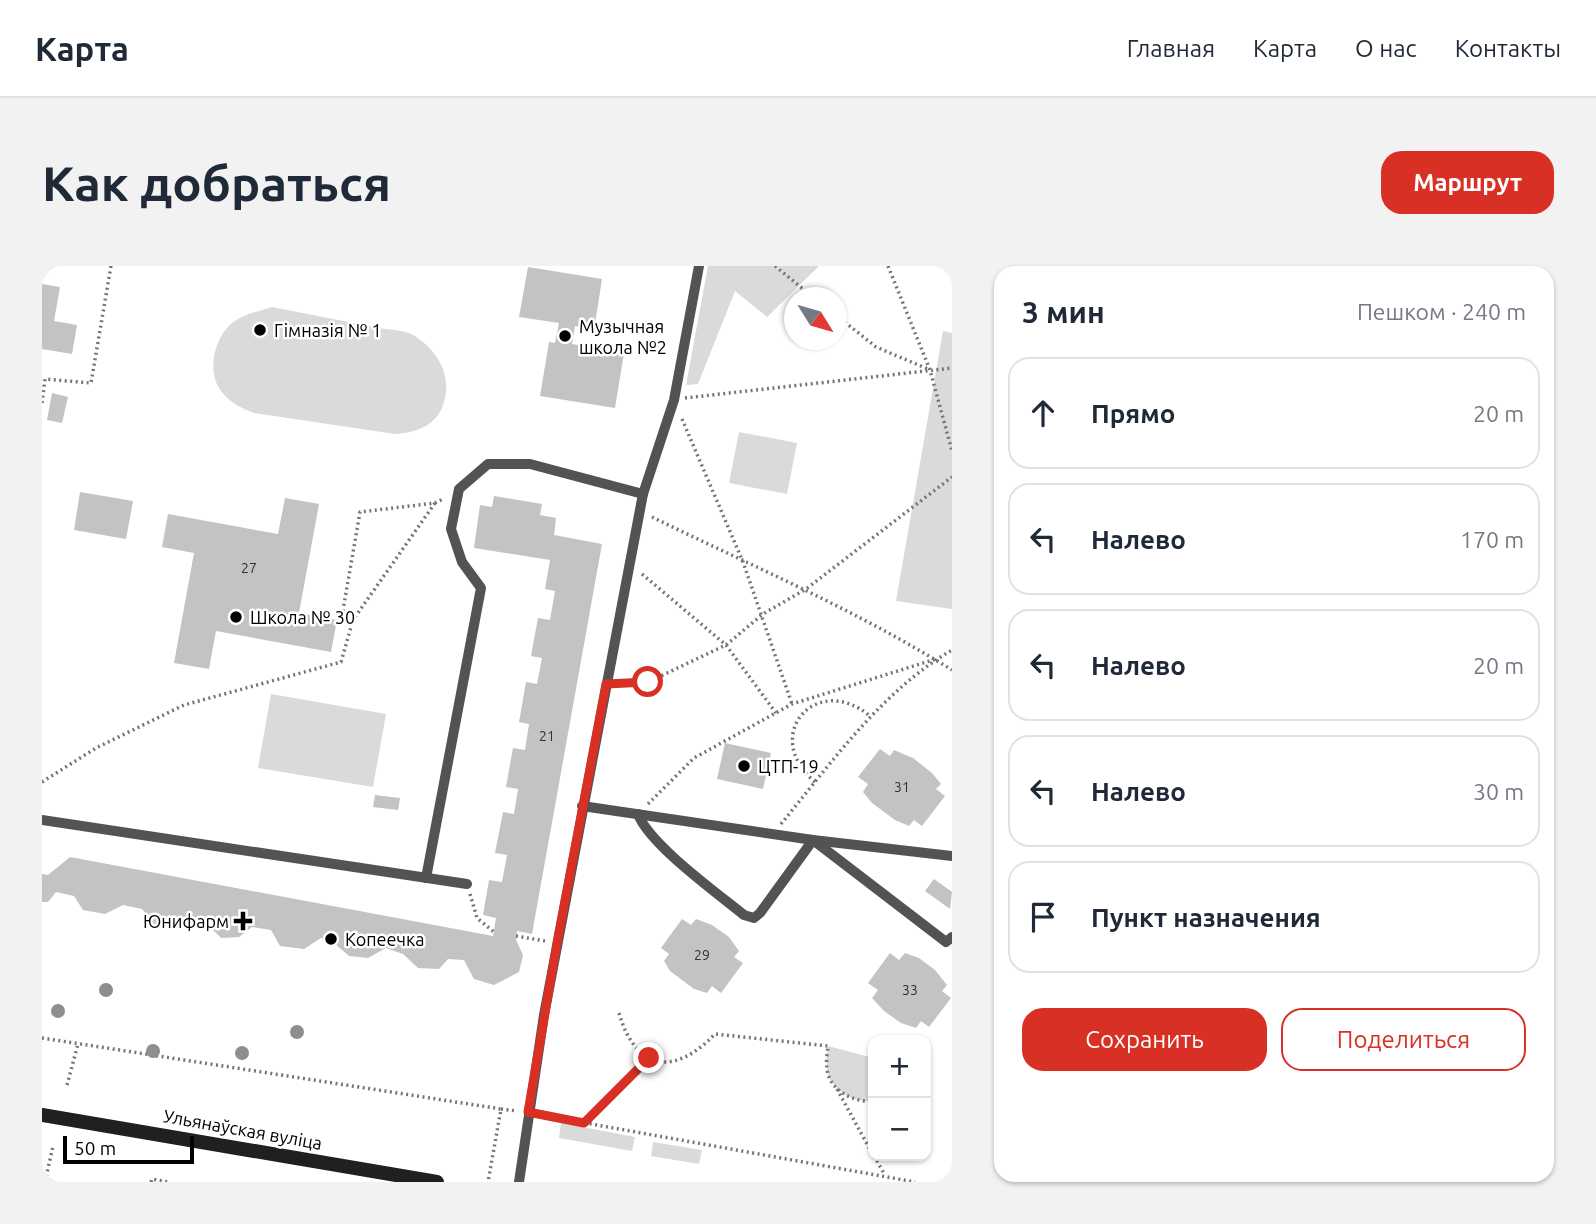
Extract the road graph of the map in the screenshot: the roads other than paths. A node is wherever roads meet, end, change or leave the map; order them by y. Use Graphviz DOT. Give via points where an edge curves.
graph roads {
  1 [pos="699,266"];
  2 [pos="643,494"];
  3 [pos="582,806"];
  4 [pos="638,814"];
  5 [pos="42,820"];
  6 [pos="813,840"];
  7 [pos="952,856"];
  8 [pos="426,878"];
  9 [pos="467,884"];
  10 [pos="952,937"];
  11 [pos="42,1115"];
  12 [pos="437,1182"];
  13 [pos="519,1182"];
  1 -- 2 [label="lane" via="674,400"];
  2 -- 3 [label="lane"];
  2 -- 8 [label="lane" via="530,464 488,464 459,489 451,529 462,562 481,589"];
  3 -- 4 [label="lane"];
  3 -- 13 [label="lane"];
  4 -- 6 [label="lane"];
  4 -- 6 [label="lane" via="655,840 744,915 754,918"];
  5 -- 8 [label="lane"];
  6 -- 7 [label="lane"];
  6 -- 10 [label="lane" via="946,942"];
  8 -- 9 [label="lane"];
  11 -- 12 [label="main road, Ульянаўская вуліца"];
}
